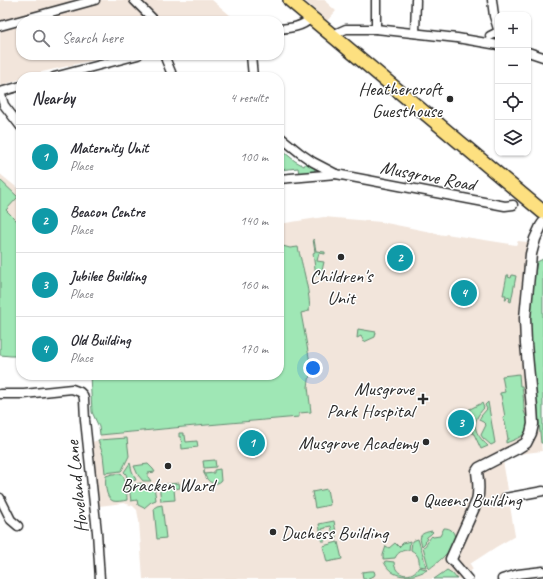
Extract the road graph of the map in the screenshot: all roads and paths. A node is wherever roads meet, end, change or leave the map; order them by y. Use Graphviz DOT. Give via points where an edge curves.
graph roads {
  1 [pos="95,0"];
  2 [pos="134,0"];
  3 [pos="290,0"];
  4 [pos="376,0"];
  5 [pos="416,0"];
  6 [pos="492,0"];
  7 [pos="37,16"];
  8 [pos="150,16"];
  9 [pos="311,18"];
  10 [pos="495,19"];
  11 [pos="16,22"];
  12 [pos="0,26"];
  13 [pos="284,28"];
  14 [pos="376,29"];
  15 [pos="416,33"];
  16 [pos="495,34"];
  17 [pos="490,36"];
  18 [pos="334,37"];
  19 [pos="495,44"];
  20 [pos="531,53"];
  21 [pos="543,57"];
  22 [pos="119,60"];
  23 [pos="166,60"];
  24 [pos="251,60"];
  25 [pos="73,72"];
  26 [pos="171,72"];
  27 [pos="253,72"];
  28 [pos="16,87"];
  29 [pos="0,92"];
  30 [pos="16,121"];
  31 [pos="284,140"];
  32 [pos="336,174"];
  33 [pos="284,179"];
  34 [pos="513,205"];
  35 [pos="541,210"];
  36 [pos="543,222"];
  37 [pos="0,394"];
  38 [pos="543,491"];
  39 [pos="0,498"];
  40 [pos="506,498"];
  41 [pos="18,526"];
  42 [pos="451,559"];
  43 [pos="543,571"];
  44 [pos="100,579"];
  45 [pos="468,579"];
  46 [pos="502,579"];
  1 -- 7 [label="street"];
  2 -- 8 [label="street"];
  3 -- 9 [label="main road"];
  4 -- 14 [label="street"];
  5 -- 15 [label="street"];
  6 -- 10 [label="street"];
  9 -- 13 [label="street" via="298,26"];
  9 -- 18 [label="main road"];
  11 -- 12 [label="street"];
  14 -- 15 [label="street"];
  14 -- 18 [label="street" via="346,29"];
  15 -- 19 [label="street"];
  16 -- 17 [label="street"];
  18 -- 35 [label="main road"];
  20 -- 21 [label="street"];
  22 -- 25 [label="street"];
  23 -- 26 [label="street"];
  24 -- 27 [label="street"];
  28 -- 29 [label="street"];
  29 -- 30 [label="street" via="4,105"];
  31 -- 32 [label="street, Musgrove Road" via="300,153"];
  32 -- 33 [label="street, Musgrove Road"];
  32 -- 34 [label="street, Musgrove Road" via="505,206"];
  36 -- 42 [label="street" via="531,254 526,312 533,424 531,433 526,443 477,470 477,501"];
  37 -- 44 [label="street, Hoveland Lane" via="72,389 83,395"];
  38 -- 40 [label="street"];
  39 -- 41 [label="street" via="11,520"];
  42 -- 45 [label="street"];
  43 -- 46 [label="street"];
}
